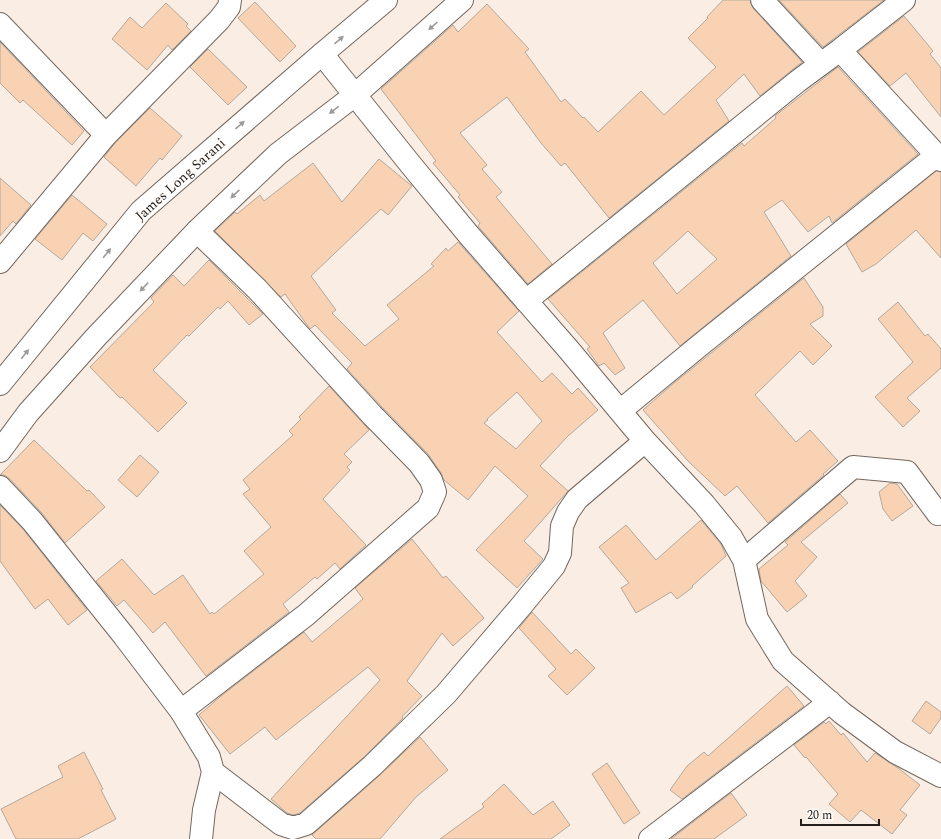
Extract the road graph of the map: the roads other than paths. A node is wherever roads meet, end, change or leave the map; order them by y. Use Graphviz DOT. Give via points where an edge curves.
graph roads {
  1 [pos="230,0"];
  2 [pos="386,0"];
  3 [pos="462,0"];
  4 [pos="762,0"];
  5 [pos="904,0"];
  6 [pos="0,24"];
  7 [pos="840,50"];
  8 [pos="322,54"];
  9 [pos="821,64"];
  10 [pos="355,95"];
  11 [pos="106,135"];
  12 [pos="939,158"];
  13 [pos="197,231"];
  14 [pos="0,262"];
  15 [pos="526,301"];
  16 [pos="0,384"];
  17 [pos="620,411"];
  18 [pos="645,441"];
  19 [pos="0,451"];
  20 [pos="0,487"];
  21 [pos="941,513"];
  22 [pos="744,560"];
  23 [pos="830,702"];
  24 [pos="181,711"];
  25 [pos="213,772"];
  26 [pos="941,776"];
  27 [pos="201,839"];
  28 [pos="650,839"];
  1 -- 11 [label="street" via="229,7 219,20"];
  8 -- 2 [label="street, James Long Sarani, one-way"];
  3 -- 10 [label="street, one-way"];
  4 -- 9 [label="street"];
  5 -- 7 [label="street"];
  6 -- 11 [label="street"];
  7 -- 9 [label="street"];
  7 -- 12 [label="street"];
  8 -- 10 [label="street"];
  16 -- 8 [label="street, James Long Sarani, one-way" via="141,211"];
  9 -- 15 [label="street"];
  10 -- 13 [label="street, one-way" via="278,154"];
  10 -- 15 [label="street"];
  11 -- 14 [label="street"];
  12 -- 17 [label="street"];
  13 -- 19 [label="street, one-way" via="96,337 28,413"];
  13 -- 24 [label="street" via="257,289 419,463 431,480 435,492 428,508 306,615"];
  15 -- 17 [label="street"];
  17 -- 18 [label="street"];
  18 -- 22 [label="street" via="704,504 731,537"];
  18 -- 25 [label="street" via="577,499 562,526 560,553 554,566 446,694 372,766 306,824 293,828 281,824"];
  20 -- 24 [label="street" via="32,521"];
  21 -- 22 [label="street" via="938,514 907,472 853,467"];
  22 -- 23 [label="street" via="757,619 783,661"];
  23 -- 26 [label="street" via="895,752"];
  23 -- 28 [label="street"];
  24 -- 25 [label="street" via="209,757"];
  25 -- 27 [label="street" via="204,810"];
}
